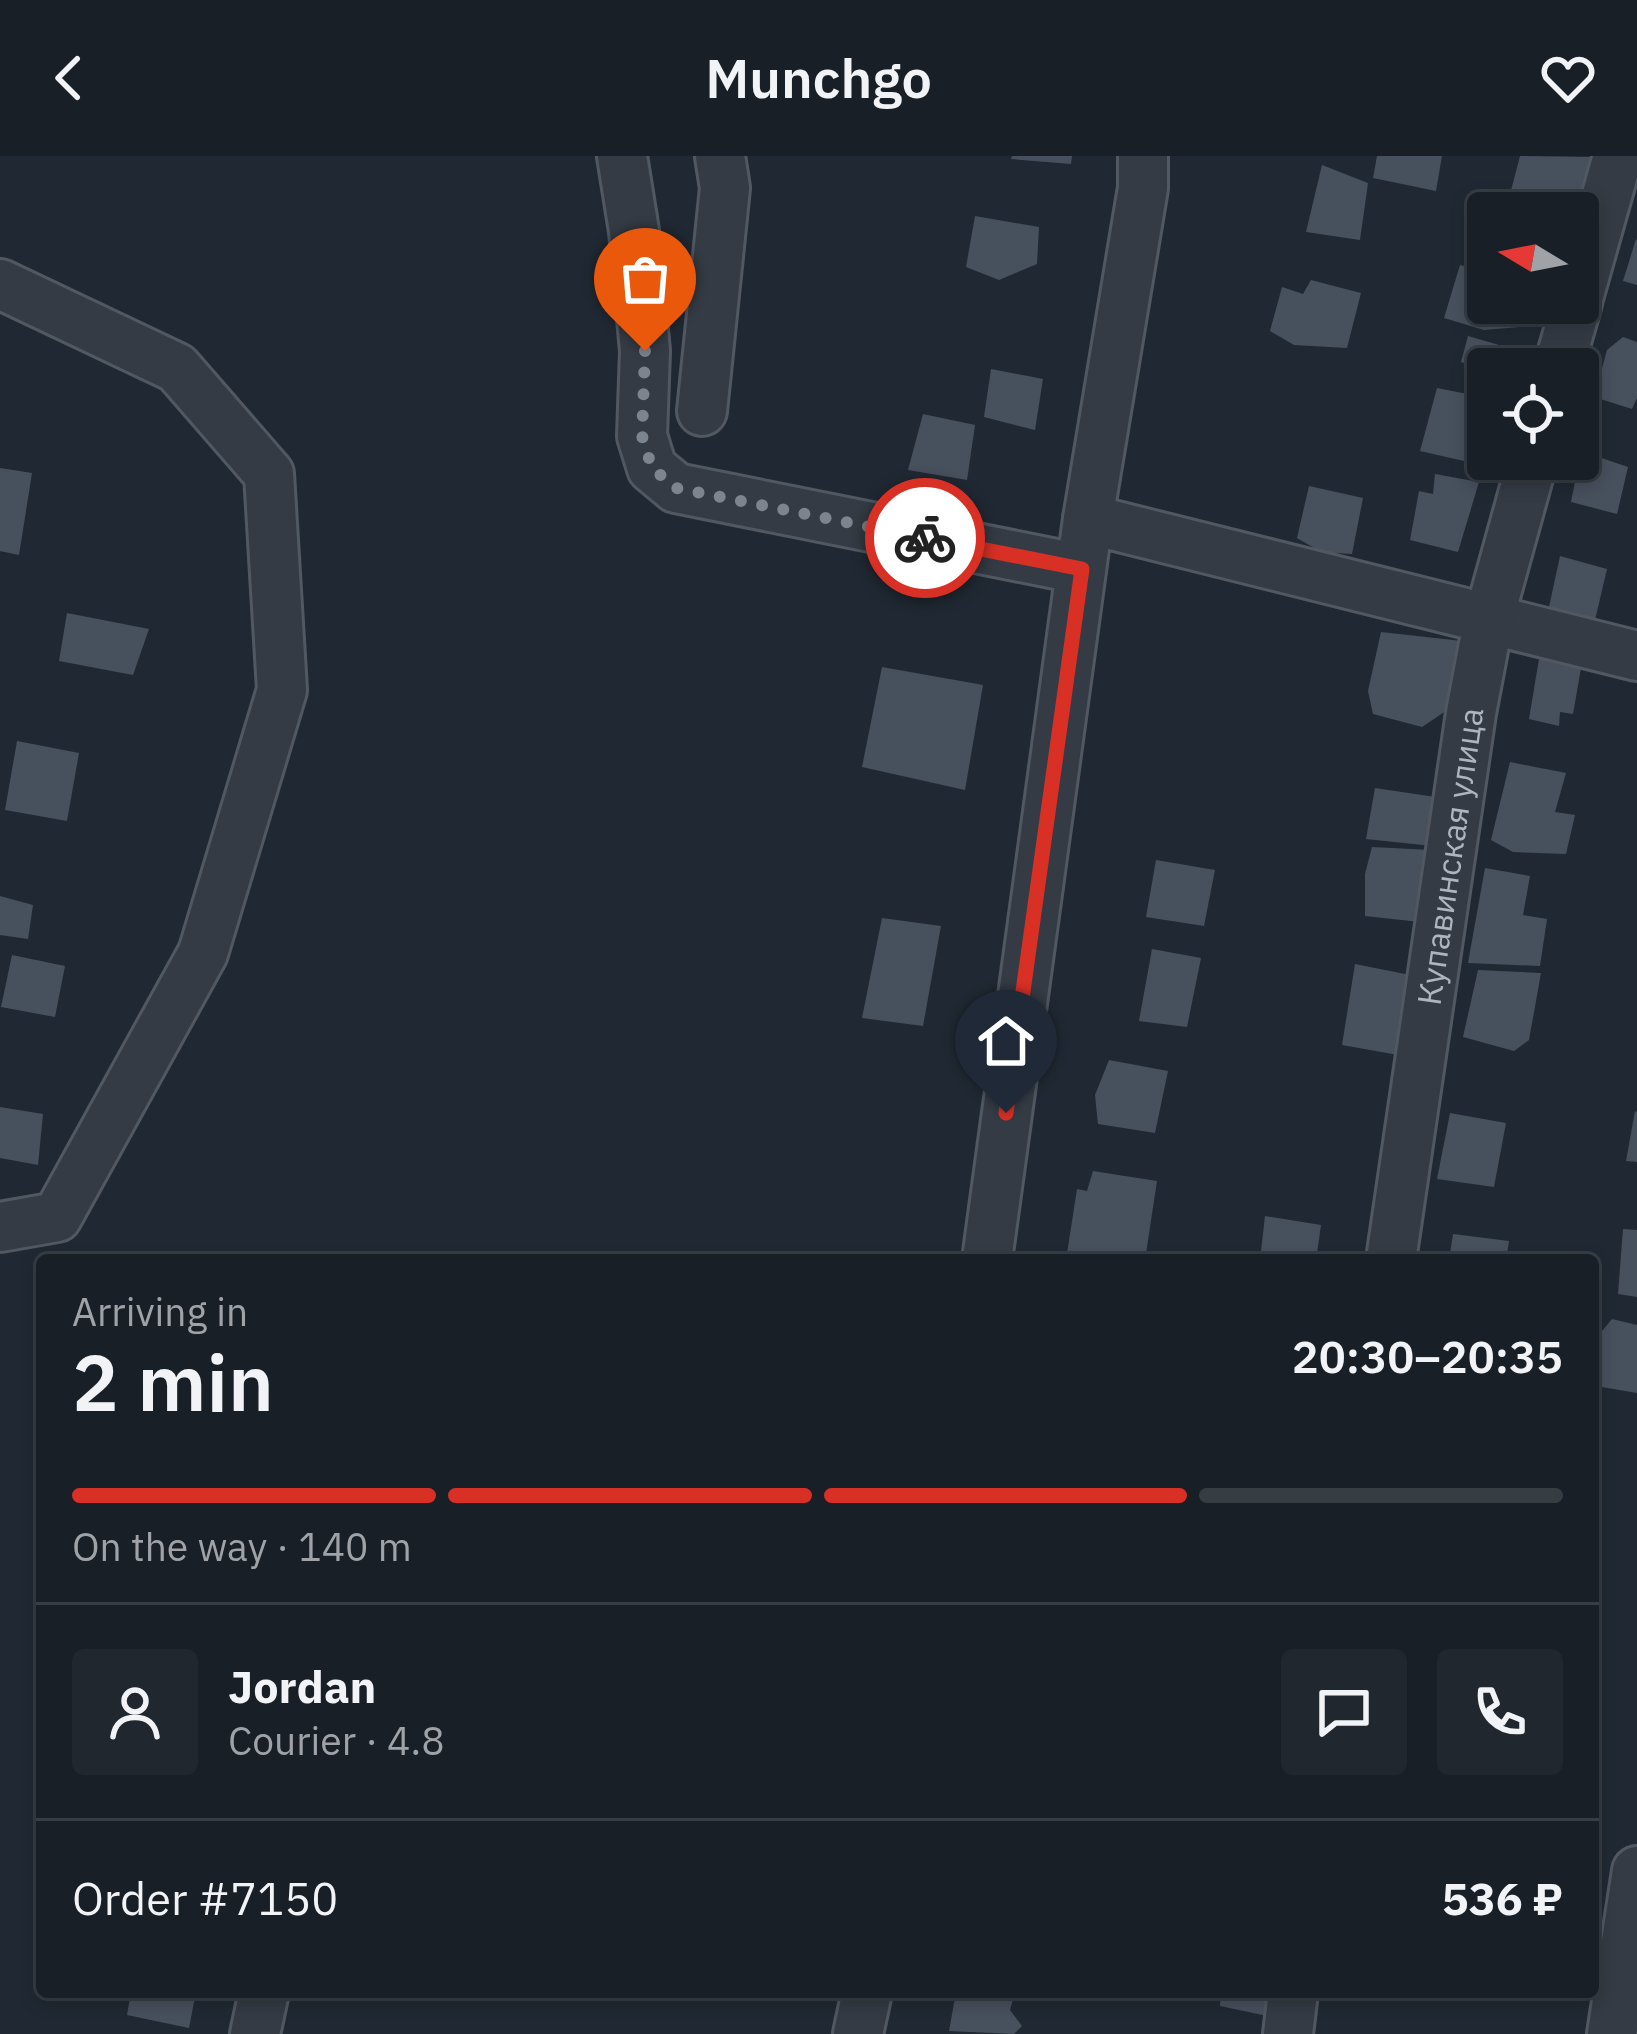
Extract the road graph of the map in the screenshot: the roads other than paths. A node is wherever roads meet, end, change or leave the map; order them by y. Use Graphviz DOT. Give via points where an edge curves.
graph roads {
  1 [pos="622,156"];
  2 [pos="720,156"];
  3 [pos="1143,156"];
  4 [pos="1618,156"];
  5 [pos="1599,223"];
  6 [pos="0,284"];
  7 [pos="702,411"];
  8 [pos="1527,480"];
  9 [pos="1088,519"];
  10 [pos="1082,569"];
  11 [pos="1489,618"];
  12 [pos="1637,656"];
  13 [pos="0,1227"];
  14 [pos="988,1254"];
  15 [pos="1392,1254"];
  16 [pos="1637,1870"];
  17 [pos="263,1998"];
  18 [pos="866,1998"];
  19 [pos="1292,1998"];
  20 [pos="255,2034"];
  21 [pos="857,2034"];
  22 [pos="1288,2034"];
  23 [pos="1612,2034"];
  1 -- 10 [label="street" via="645,351 642,436 652,468 676,488"];
  2 -- 7 [label="street" via="725,188"];
  3 -- 9 [label="street"];
  4 -- 5 [label="street"];
  6 -- 13 [label="street" via="176,368 269,474 282,690 202,953 57,1217"];
  8 -- 11 [label="street, Купавинская улица"];
  9 -- 10 [label="street"];
  9 -- 11 [label="street"];
  10 -- 14 [label="street"];
  11 -- 12 [label="street"];
  11 -- 15 [label="street, Купавинская улица"];
  16 -- 23 [label="street"];
  17 -- 20 [label="street"];
  18 -- 21 [label="street"];
  19 -- 22 [label="street"];
}
